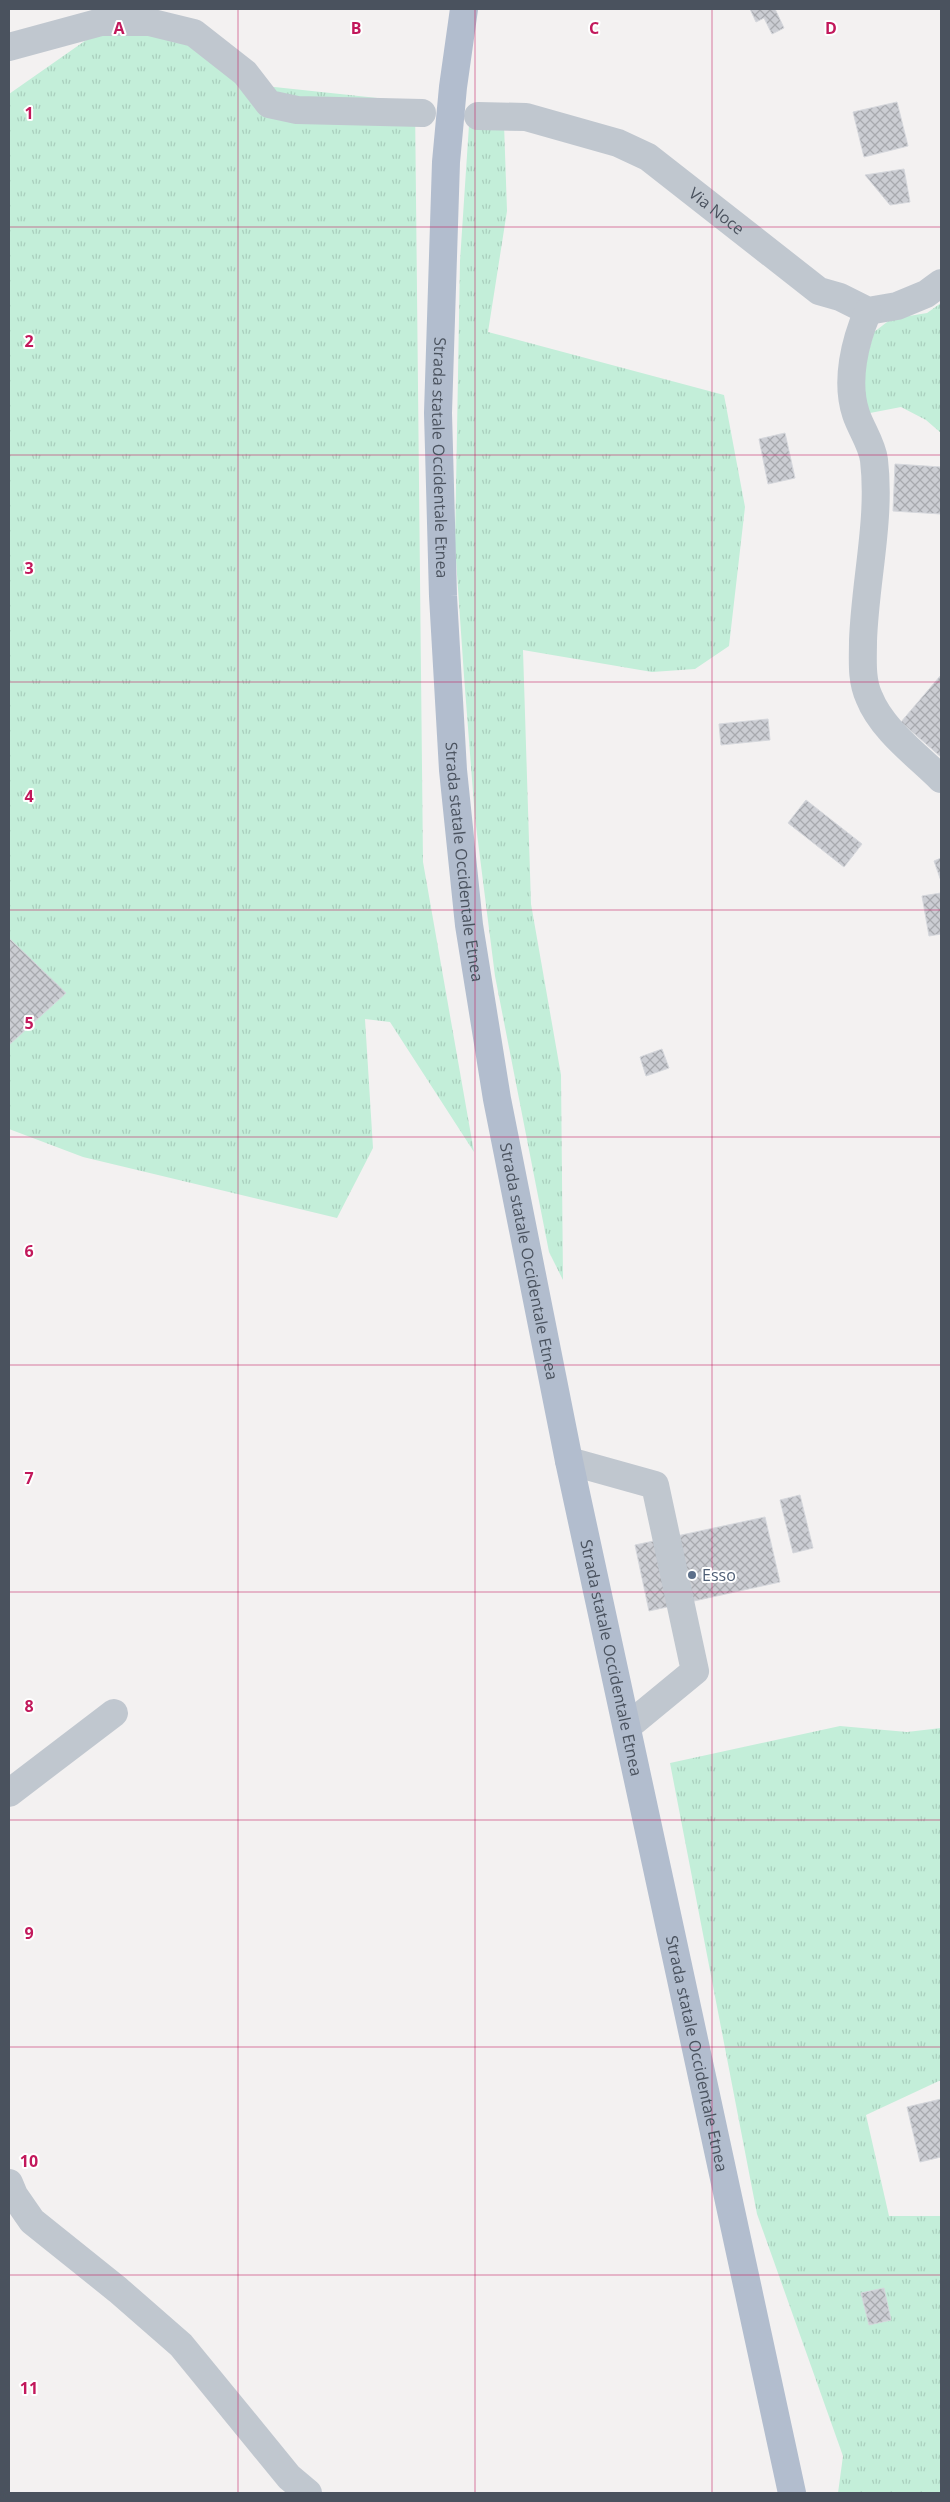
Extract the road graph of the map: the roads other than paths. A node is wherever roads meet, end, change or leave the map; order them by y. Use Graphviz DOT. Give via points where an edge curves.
graph roads {
  1 [pos="459,14"];
  2 [pos="9,47"];
  3 [pos="422,113"];
  4 [pos="478,116"];
  5 [pos="941,283"];
  6 [pos="868,311"];
  7 [pos="941,779"];
  8 [pos="569,1460"];
  9 [pos="114,1713"];
  10 [pos="627,1727"];
  11 [pos="9,1793"];
  12 [pos="9,2183"];
  13 [pos="308,2493"];
  14 [pos="792,2493"];
  1 -- 8 [label="main road, Strada statale Occidentale Etnea" via="446,162 438,413 443,596 453,770 469,925 496,1090"];
  2 -- 3 [label="street" via="101,22 149,22 194,33 245,73 269,104 297,110"];
  4 -- 6 [label="street, Via Noce" via="526,117 618,143 648,157 819,291"];
  5 -- 6 [label="street" via="926,294 897,306"];
  6 -- 7 [label="street" via="858,334 850,387 855,412 874,457 876,491 863,670 868,697 886,724"];
  8 -- 10 [label="main road, Strada statale Occidentale Etnea"];
  8 -- 10 [label="street" via="655,1485 696,1672"];
  9 -- 11 [label="street"];
  10 -- 14 [label="main road, Strada statale Occidentale Etnea"];
  12 -- 13 [label="street" via="32,2221 181,2345 289,2477"];
}
